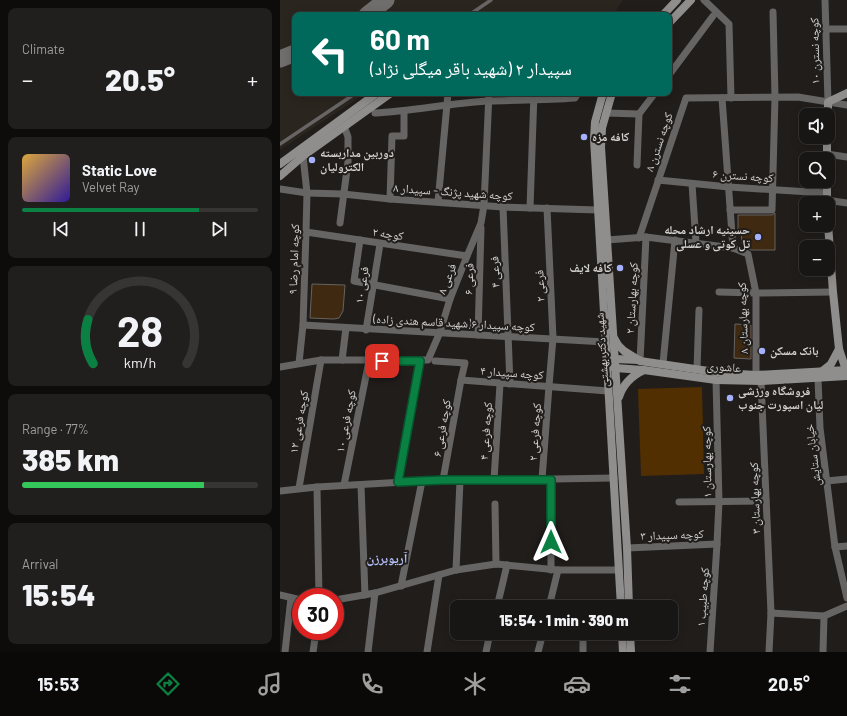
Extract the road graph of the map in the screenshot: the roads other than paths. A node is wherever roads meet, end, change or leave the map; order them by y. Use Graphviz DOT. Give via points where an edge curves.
graph roads {
  1 [pos="490,0"];
  2 [pos="677,0"];
  3 [pos="691,0"];
  4 [pos="704,0"];
  5 [pos="825,0"];
  6 [pos="473,12"];
  7 [pos="666,12"];
  8 [pos="774,12"];
  9 [pos="713,16"];
  10 [pos="672,20"];
  11 [pos="847,29"];
  12 [pos="826,30"];
  13 [pos="672,71"];
  14 [pos="847,93"];
  15 [pos="352,96"];
  16 [pos="373,96"];
  17 [pos="387,96"];
  18 [pos="448,96"];
  19 [pos="489,96"];
  20 [pos="577,96"];
  21 [pos="602,96"];
  22 [pos="611,96"];
  23 [pos="653,96"];
  24 [pos="533,97"];
  25 [pos="775,97"];
  26 [pos="722,98"];
  27 [pos="731,98"];
  28 [pos="489,101"];
  29 [pos="828,102"];
  30 [pos="447,104"];
  31 [pos="847,105"];
  32 [pos="828,108"];
  33 [pos="404,111"];
  34 [pos="375,113"];
  35 [pos="606,113"];
  36 [pos="639,114"];
  37 [pos="344,126"];
  38 [pos="280,144"];
  39 [pos="302,156"];
  40 [pos="835,157"];
  41 [pos="847,157"];
  42 [pos="280,164"];
  43 [pos="637,165"];
  44 [pos="280,176"];
  45 [pos="658,180"];
  46 [pos="692,184"];
  47 [pos="729,187"];
  48 [pos="280,189"];
  49 [pos="773,189"];
  50 [pos="307,193"];
  51 [pos="343,194"];
  52 [pos="810,196"];
  53 [pos="390,199"];
  54 [pos="835,201"];
  55 [pos="438,202"];
  56 [pos="847,203"];
  57 [pos="484,205"];
  58 [pos="503,207"];
  59 [pos="530,208"];
  60 [pos="547,208"];
  61 [pos="598,210"];
  62 [pos="730,210"];
  63 [pos="340,223"];
  64 [pos="482,223"];
  65 [pos="306,232"];
  66 [pos="829,232"];
  67 [pos="643,237"];
  68 [pos="360,240"];
  69 [pos="607,240"];
  70 [pos="675,240"];
  71 [pos="696,243"];
  72 [pos="380,244"];
  73 [pos="733,248"];
  74 [pos="467,256"];
  75 [pos="374,284"];
  76 [pos="719,292"];
  77 [pos="833,292"];
  78 [pos="756,293"];
  79 [pos="450,299"];
  80 [pos="699,310"];
  81 [pos="302,325"];
  82 [pos="346,328"];
  83 [pos="366,330"];
  84 [pos="440,332"];
  85 [pos="478,335"];
  86 [pos="508,336"];
  87 [pos="613,336"];
  88 [pos="553,338"];
  89 [pos="605,342"];
  90 [pos="839,349"];
  91 [pos="615,359"];
  92 [pos="321,360"];
  93 [pos="342,360"];
  94 [pos="640,360"];
  95 [pos="369,361"];
  96 [pos="420,361"];
  97 [pos="432,361"];
  98 [pos="299,363"];
  99 [pos="663,363"];
  100 [pos="607,364"];
  101 [pos="280,367"];
  102 [pos="648,367"];
  103 [pos="615,368"];
  104 [pos="697,369"];
  105 [pos="846,372"];
  106 [pos="819,375"];
  107 [pos="759,378"];
  108 [pos="461,380"];
  109 [pos="716,380"];
  110 [pos="500,384"];
  111 [pos="510,384"];
  112 [pos="549,386"];
  113 [pos="608,391"];
  114 [pos="618,402"];
  115 [pos="614,478"];
  116 [pos="542,479"];
  117 [pos="847,479"];
  118 [pos="443,480"];
  119 [pos="494,480"];
  120 [pos="551,480"];
  121 [pos="422,481"];
  122 [pos="460,481"];
  123 [pos="827,481"];
  124 [pos="398,482"];
  125 [pos="344,485"];
  126 [pos="361,485"];
  127 [pos="317,486"];
  128 [pos="299,488"];
  129 [pos="280,491"];
  130 [pos="766,501"];
  131 [pos="679,502"];
  132 [pos="719,502"];
  133 [pos="495,504"];
  134 [pos="718,544"];
  135 [pos="836,546"];
  136 [pos="847,546"];
  137 [pos="627,548"];
  138 [pos="496,564"];
  139 [pos="507,565"];
  140 [pos="456,570"];
  141 [pos="554,570"];
  142 [pos="619,570"];
  143 [pos="439,575"];
  144 [pos="401,586"];
  145 [pos="319,588"];
  146 [pos="375,593"];
  147 [pos="280,595"];
  148 [pos="365,595"];
  149 [pos="291,598"];
  150 [pos="344,598"];
  151 [pos="847,598"];
  152 [pos="499,600"];
  153 [pos="550,600"];
  154 [pos="621,600"];
  155 [pos="629,600"];
  156 [pos="847,606"];
  157 [pos="771,613"];
  158 [pos="824,616"];
  159 [pos="315,640"];
  160 [pos="489,640"];
  161 [pos="541,640"];
  162 [pos="583,640"];
  163 [pos="622,640"];
  164 [pos="630,640"];
  165 [pos="285,652"];
  166 [pos="313,652"];
  167 [pos="368,652"];
  168 [pos="427,652"];
  169 [pos="486,652"];
  170 [pos="538,652"];
  171 [pos="583,652"];
  172 [pos="623,652"];
  173 [pos="631,652"];
  174 [pos="710,652"];
  175 [pos="770,652"];
  176 [pos="823,652"];
  1 -- 6 [label="lane"];
  2 -- 7 [label="main road"];
  3 -- 10 [label="main road"];
  4 -- 27 [label="street" via="730,24"];
  5 -- 12 [label="street, کوچه نسترن ۱۰"];
  8 -- 25 [label="street"];
  9 -- 13 [label="street"];
  11 -- 12 [label="street"];
  12 -- 29 [label="street, کوچه نسترن ۱۰"];
  14 -- 29 [label="main road"];
  15 -- 38 [label="lane"];
  16 -- 42 [label="main road"];
  17 -- 37 [label="main road"];
  18 -- 30 [label="street"];
  19 -- 28 [label="street, فرعی ۸"];
  20 -- 24 [label="street"];
  21 -- 61 [label="main road, شهید دکتر بهشتی" via="595,122 594,139"];
  22 -- 35 [label="main road, شهید دکتر بهشتی"];
  23 -- 36 [label="street"];
  24 -- 28 [label="street"];
  24 -- 59 [label="street"];
  25 -- 27 [label="street, کوچه نسترن ۸"];
  25 -- 29 [label="street, کوچه نسترن ۸" via="798,97"];
  25 -- 49 [label="street"];
  26 -- 27 [label="street, کوچه نسترن ۸"];
  26 -- 45 [label="street, کوچه نسترن ۸" via="686,98"];
  26 -- 47 [label="street"];
  28 -- 30 [label="street"];
  28 -- 57 [label="street, فرعی ۸"];
  29 -- 31 [label="street, کوچه نسترن ۸"];
  29 -- 32 [label="main road"];
  30 -- 33 [label="street"];
  30 -- 55 [label="street"];
  33 -- 34 [label="street"];
  33 -- 53 [label="street" via="404,136 392,136"];
  35 -- 36 [label="street"];
  35 -- 69 [label="main road, شهید دکتر بهشتی" via="601,147"];
  36 -- 43 [label="street"];
  37 -- 39 [label="main road"];
  37 -- 51 [label="street" via="348,137 348,162"];
  39 -- 44 [label="main road"];
  39 -- 50 [label="street, کوچه امام رضا ۹"];
  40 -- 41 [label="street"];
  45 -- 46 [label="street, کوچه نسترن ۶"];
  45 -- 67 [label="street, کوچه نسترن ۸"];
  46 -- 47 [label="street, کوچه نسترن ۶"];
  46 -- 71 [label="street"];
  47 -- 49 [label="street, کوچه نسترن ۶"];
  47 -- 62 [label="street"];
  48 -- 50 [label="street, کوچه شهید پژنگ - سپیدار ۸"];
  49 -- 52 [label="street, کوچه نسترن ۶"];
  49 -- 62 [label="street" via="772,210"];
  50 -- 51 [label="street, کوچه شهید پژنگ - سپیدار ۸"];
  50 -- 65 [label="street, کوچه امام رضا ۹"];
  51 -- 53 [label="street, کوچه شهید پژنگ - سپیدار ۸"];
  51 -- 63 [label="street"];
  53 -- 55 [label="street, کوچه شهید پژنگ - سپیدار ۸"];
  54 -- 56 [label="street, کوچه نسترن ۶"];
  55 -- 57 [label="street, کوچه شهید پژنگ - سپیدار ۸"];
  57 -- 58 [label="street, کوچه شهید پژنگ - سپیدار ۸"];
  57 -- 64 [label="street, فرعی ۸"];
  58 -- 59 [label="street, کوچه شهید پژنگ - سپیدار ۸"];
  58 -- 86 [label="street, فرعی ۴"];
  59 -- 60 [label="street, کوچه شهید پژنگ - سپیدار ۸"];
  60 -- 61 [label="street, کوچه شهید پژنگ - سپیدار ۸"];
  60 -- 88 [label="street, فرعی ۲"];
  61 -- 89 [label="main road, شهید دکتر بهشتی"];
  62 -- 73 [label="street"];
  64 -- 74 [label="street, فرعی ۸"];
  64 -- 85 [label="street, فرعی ۶"];
  65 -- 68 [label="street, کوچه ۲"];
  65 -- 81 [label="street, کوچه امام رضا ۹"];
  66 -- 77 [label="main road"];
  67 -- 69 [label="street"];
  67 -- 70 [label="street"];
  67 -- 94 [label="street, کوچه بهارستان ۲"];
  68 -- 72 [label="street, کوچه ۲"];
  68 -- 75 [label="street" via="354,281"];
  69 -- 87 [label="main road, شهید دکتر بهشتی"];
  70 -- 71 [label="street"];
  70 -- 99 [label="street"];
  71 -- 73 [label="street"];
  72 -- 74 [label="street, کوچه ۲"];
  72 -- 75 [label="street, فرعی ۱۰"];
  73 -- 78 [label="street, کوچه بهارستان ۸" via="748,254"];
  74 -- 79 [label="street, فرعی ۸"];
  75 -- 79 [label="street"];
  75 -- 83 [label="street, فرعی ۱۰"];
  76 -- 78 [label="street"];
  77 -- 78 [label="street"];
  77 -- 90 [label="main road"];
  78 -- 107 [label="street, کوچه بهارستان ۸"];
  79 -- 84 [label="street, فرعی ۸"];
  80 -- 104 [label="street"];
  81 -- 82 [label="street, کوچه سپیدار ۶(شهید قاسم هندی زاده)"];
  81 -- 98 [label="street, کوچه امام رضا ۹"];
  82 -- 83 [label="street, کوچه سپیدار ۶(شهید قاسم هندی زاده)"];
  82 -- 93 [label="street"];
  83 -- 84 [label="street, کوچه سپیدار ۶(شهید قاسم هندی زاده)"];
  84 -- 85 [label="street, کوچه سپیدار ۶(شهید قاسم هندی زاده)"];
  84 -- 97 [label="street, فرعی ۸"];
  85 -- 86 [label="street, کوچه سپیدار ۶(شهید قاسم هندی زاده)"];
  86 -- 88 [label="street, کوچه سپیدار ۶(شهید قاسم هندی زاده)"];
  86 -- 111 [label="street"];
  87 -- 91 [label="main road, شهید دکتر بهشتی"];
  87 -- 94 [label="main road, عاشوری" via="624,351"];
  88 -- 89 [label="street, کوچه سپیدار ۶(شهید قاسم هندی زاده)"];
  88 -- 112 [label="street, فرعی ۲"];
  89 -- 100 [label="main road, شهید دکتر بهشتی"];
  90 -- 105 [label="main road"];
  90 -- 106 [label="main road" via="831,364"];
  91 -- 94 [label="main road"];
  91 -- 100 [label="main road"];
  91 -- 103 [label="main road, شهید دکتر بهشتی"];
  92 -- 93 [label="street, کوچه سپیدار ۴"];
  92 -- 98 [label="street, کوچه سپیدار ۴"];
  92 -- 128 [label="street, کوچه فرعی ۱۲"];
  93 -- 95 [label="street, کوچه سپیدار ۴"];
  94 -- 102 [label="main road, عاشوری"];
  95 -- 96 [label="street, کوچه سپیدار ۴"];
  95 -- 125 [label="street, کوچه فرعی ۱۰"];
  96 -- 97 [label="street, کوچه سپیدار ۴"];
  96 -- 124 [label="street"];
  97 -- 108 [label="street, کوچه سپیدار ۴" via="465,362"];
  98 -- 101 [label="street, کوچه سپیدار ۴"];
  99 -- 102 [label="main road, عاشوری"];
  99 -- 104 [label="main road, عاشوری"];
  100 -- 103 [label="main road"];
  100 -- 113 [label="main road, شهید دکتر بهشتی"];
  102 -- 103 [label="main road"];
  102 -- 109 [label="main road, عاشوری"];
  102 -- 114 [label="main road" via="634,374 628,381 621,390"];
  103 -- 114 [label="main road, شهید دکتر بهشتی"];
  104 -- 107 [label="main road, عاشوری"];
  105 -- 106 [label="main road, عاشوری"];
  106 -- 107 [label="main road, عاشوری"];
  106 -- 123 [label="street, خیابان ستایش" via="820,428"];
  107 -- 109 [label="main road, عاشوری"];
  107 -- 130 [label="street, کوچه بهارستان ۳"];
  108 -- 110 [label="street, کوچه سپیدار ۴"];
  108 -- 118 [label="street, کوچه فرعی ۶"];
  109 -- 132 [label="street, کوچه بهارستان ۱"];
  110 -- 111 [label="street, کوچه سپیدار ۴"];
  110 -- 119 [label="street, کوچه فرعی ۴"];
  111 -- 112 [label="street, کوچه سپیدار ۴"];
  112 -- 113 [label="street, کوچه سپیدار ۴"];
  112 -- 116 [label="street, کوچه فرعی ۲"];
  113 -- 115 [label="main road, شهید دکتر بهشتی"];
  114 -- 137 [label="main road, شهید دکتر بهشتی"];
  115 -- 120 [label="street"];
  115 -- 142 [label="main road, شهید دکتر بهشتی"];
  116 -- 119 [label="street"];
  116 -- 120 [label="street"];
  117 -- 123 [label="street"];
  118 -- 121 [label="street"];
  118 -- 122 [label="street"];
  119 -- 122 [label="street"];
  120 -- 141 [label="street"];
  121 -- 124 [label="street"];
  121 -- 144 [label="street"];
  122 -- 140 [label="street"];
  123 -- 135 [label="street, خیابان ستایش"];
  124 -- 126 [label="street"];
  125 -- 126 [label="street"];
  125 -- 127 [label="street"];
  126 -- 148 [label="street"];
  127 -- 128 [label="street"];
  127 -- 145 [label="street"];
  128 -- 129 [label="street"];
  130 -- 132 [label="street"];
  130 -- 157 [label="street, کوچه بهارستان ۳"];
  131 -- 132 [label="street"];
  132 -- 134 [label="street, کوچه بهارستان ۱"];
  133 -- 138 [label="street"];
  134 -- 137 [label="street, کوچه سپیدار ۳"];
  134 -- 174 [label="street, کوچه طبیب ۱"];
  135 -- 136 [label="street"];
  135 -- 151 [label="street, خیابان ستایش"];
  137 -- 155 [label="main road, شهید دکتر بهشتی"];
  138 -- 139 [label="street"];
  138 -- 140 [label="street"];
  139 -- 141 [label="street"];
  139 -- 152 [label="street"];
  140 -- 143 [label="street"];
  141 -- 142 [label="street"];
  141 -- 153 [label="street"];
  142 -- 154 [label="main road, شهید دکتر بهشتی"];
  143 -- 144 [label="street"];
  143 -- 168 [label="street"];
  144 -- 146 [label="street"];
  146 -- 148 [label="street"];
  146 -- 167 [label="street"];
  147 -- 149 [label="street"];
  148 -- 150 [label="street"];
  149 -- 165 [label="street"];
  156 -- 158 [label="street"];
  157 -- 158 [label="street"];
  157 -- 175 [label="street, کوچه بهارستان ۳"];
  158 -- 176 [label="street"];
  159 -- 166 [label="street"];
  160 -- 169 [label="street"];
  161 -- 170 [label="street"];
  162 -- 171 [label="street"];
  163 -- 172 [label="main road"];
  164 -- 173 [label="main road"];
}
